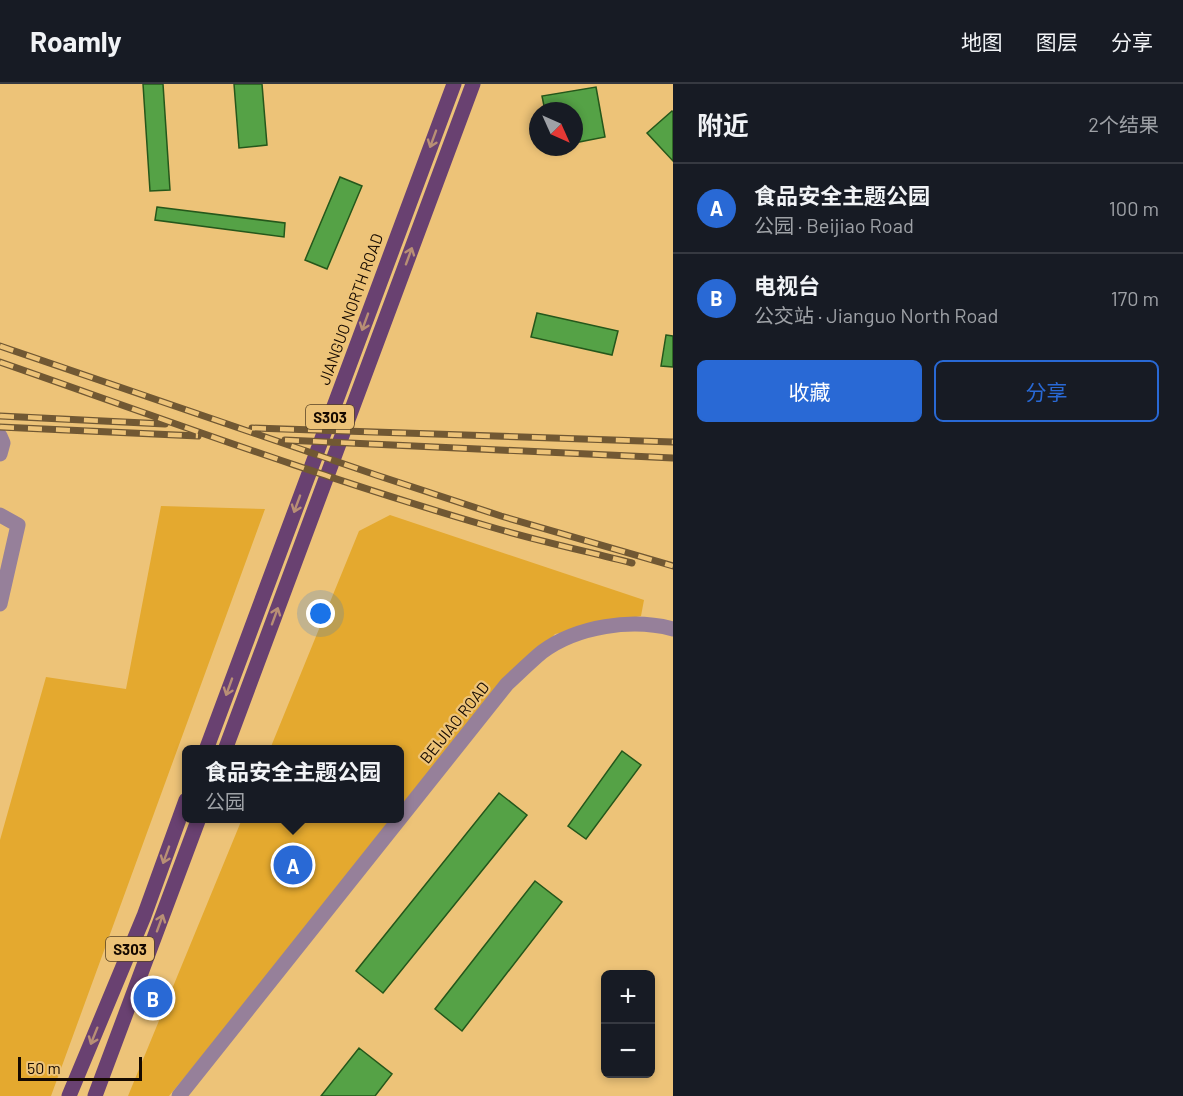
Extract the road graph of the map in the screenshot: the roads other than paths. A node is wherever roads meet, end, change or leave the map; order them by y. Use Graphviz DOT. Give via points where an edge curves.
graph roads {
  1 [pos="454,84"];
  2 [pos="473,84"];
  3 [pos="0,436"];
  4 [pos="0,454"];
  5 [pos="0,515"];
  6 [pos="0,604"];
  7 [pos="673,629"];
  8 [pos="208,745"];
  9 [pos="227,745"];
  10 [pos="182,812"];
  11 [pos="404,813"];
  12 [pos="197,823"];
  13 [pos="396,823"];
  14 [pos="69,1096"];
  15 [pos="95,1096"];
  16 [pos="179,1096"];
  1 -- 8 [label="main road, JIANGUO NORTH ROAD / S303, one-way"];
  9 -- 2 [label="main road, one-way"];
  3 -- 4 [label="street"];
  5 -- 6 [label="street" via="18,525"];
  7 -- 11 [label="street, BEIJIAO ROAD" via="616,624 578,634 544,651 507,684"];
  10 -- 14 [label="main road, S303, one-way" via="144,916"];
  15 -- 12 [label="main road, one-way"];
  13 -- 16 [label="street, BEIJIAO ROAD"];
}
